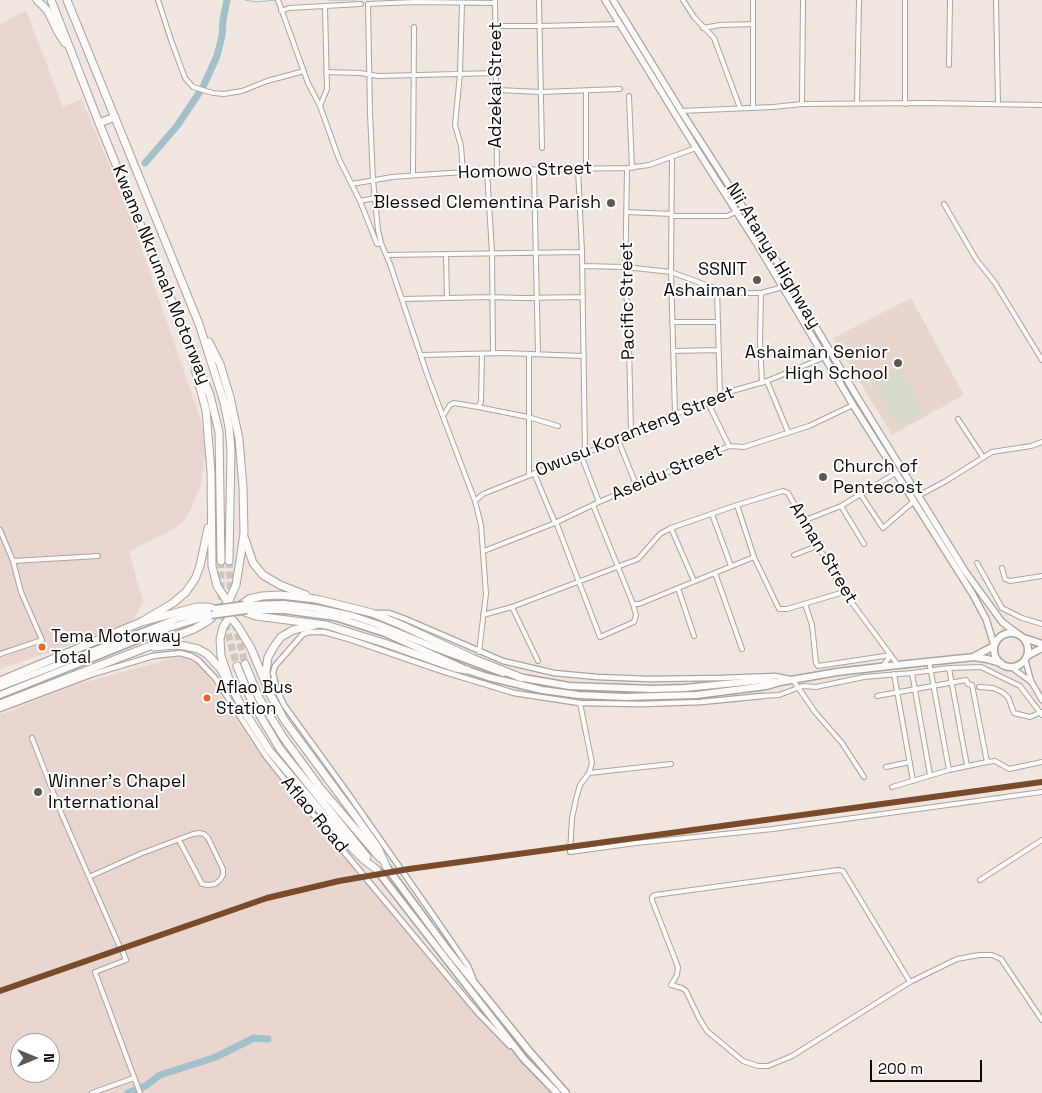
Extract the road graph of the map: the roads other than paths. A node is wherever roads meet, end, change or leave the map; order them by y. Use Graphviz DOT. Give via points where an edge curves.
graph roads {
  1 [pos="37,0"];
  2 [pos="51,0"];
  3 [pos="67,0"];
  4 [pos="158,0"];
  5 [pos="539,0"];
  6 [pos="605,0"];
  7 [pos="613,0"];
  8 [pos="684,0"];
  9 [pos="753,0"];
  10 [pos="803,0"];
  11 [pos="859,0"];
  12 [pos="905,0"];
  13 [pos="950,0"];
  14 [pos="996,0"];
  15 [pos="278,1"];
  16 [pos="406,1"];
  17 [pos="361,2"];
  18 [pos="496,2"];
  19 [pos="462,3"];
  20 [pos="368,4"];
  21 [pos="325,7"];
  22 [pos="282,12"];
  23 [pos="619,24"];
  24 [pos="753,24"];
  25 [pos="496,26"];
  26 [pos="539,26"];
  27 [pos="414,27"];
  28 [pos="703,28"];
  29 [pos="71,50"];
  30 [pos="949,65"];
  31 [pos="304,71"];
  32 [pos="326,72"];
  33 [pos="497,73"];
  34 [pos="368,74"];
  35 [pos="413,74"];
  36 [pos="460,74"];
  37 [pos="620,89"];
  38 [pos="497,90"];
  39 [pos="586,91"];
  40 [pos="541,92"];
  41 [pos="629,96"];
  42 [pos="802,104"];
  43 [pos="857,104"];
  44 [pos="905,104"];
  45 [pos="998,104"];
  46 [pos="1042,105"];
  47 [pos="320,106"];
  48 [pos="740,108"];
  49 [pos="753,108"];
  50 [pos="681,111"];
  51 [pos="115,117"];
  52 [pos="99,122"];
  53 [pos="542,148"];
  54 [pos="696,148"];
  55 [pos="672,158"];
  56 [pos="586,168"];
  57 [pos="626,168"];
  58 [pos="632,168"];
  59 [pos="578,169"];
  60 [pos="497,170"];
  61 [pos="534,170"];
  62 [pos="487,171"];
  63 [pos="463,172"];
  64 [pos="413,175"];
  65 [pos="373,180"];
  66 [pos="352,184"];
  67 [pos="375,198"];
  68 [pos="360,201"];
  69 [pos="944,204"];
  70 [pos="734,208"];
  71 [pos="626,212"];
  72 [pos="672,215"];
  73 [pos="381,243"];
  74 [pos="768,246"];
  75 [pos="761,251"];
  76 [pos="582,252"];
  77 [pos="492,253"];
  78 [pos="536,253"];
  79 [pos="446,254"];
  80 [pos="386,255"];
  81 [pos="582,266"];
  82 [pos="625,267"];
  83 [pos="671,272"];
  84 [pos="783,288"];
  85 [pos="717,289"];
  86 [pos="761,293"];
  87 [pos="492,297"];
  88 [pos="582,297"];
  89 [pos="447,298"];
  90 [pos="537,298"];
  91 [pos="402,299"];
  92 [pos="672,322"];
  93 [pos="717,322"];
  94 [pos="199,324"];
  95 [pos="188,342"];
  96 [pos="718,350"];
  97 [pos="674,351"];
  98 [pos="493,353"];
  99 [pos="482,354"];
  100 [pos="529,354"];
  101 [pos="538,354"];
  102 [pos="422,355"];
  103 [pos="584,356"];
  104 [pos="825,357"];
  105 [pos="1042,360"];
  106 [pos="836,361"];
  107 [pos="829,364"];
  108 [pos="767,381"];
  109 [pos="762,383"];
  110 [pos="720,396"];
  111 [pos="708,403"];
  112 [pos="853,405"];
  113 [pos="478,407"];
  114 [pos="675,414"];
  115 [pos="443,416"];
  116 [pos="528,417"];
  117 [pos="958,419"];
  118 [pos="558,426"];
  119 [pos="788,432"];
  120 [pos="631,433"];
  121 [pos="618,440"];
  122 [pos="1042,442"];
  123 [pos="729,446"];
  124 [pos="583,454"];
  125 [pos="982,457"];
  126 [pos="896,472"];
  127 [pos="534,473"];
  128 [pos="528,475"];
  129 [pos="637,486"];
  130 [pos="861,495"];
  131 [pos="916,499"];
  132 [pos="475,501"];
  133 [pos="599,502"];
  134 [pos="593,505"];
  135 [pos="738,505"];
  136 [pos="841,506"];
  137 [pos="212,508"];
  138 [pos="712,514"];
  139 [pos="803,521"];
  140 [pos="555,522"];
  141 [pos="672,528"];
  142 [pos="0,530"];
  143 [pos="244,533"];
  144 [pos="864,544"];
  145 [pos="817,546"];
  146 [pos="484,551"];
  147 [pos="794,555"];
  148 [pos="98,556"];
  149 [pos="754,557"];
  150 [pos="13,561"];
  151 [pos="220,561"];
  152 [pos="229,561"];
  153 [pos="977,563"];
  154 [pos="731,566"];
  155 [pos="618,567"];
  156 [pos="1002,568"];
  157 [pos="1042,570"];
  158 [pos="715,573"];
  159 [pos="1040,576"];
  160 [pos="579,581"];
  161 [pos="694,581"];
  162 [pos="678,588"];
  163 [pos="844,592"];
  164 [pos="316,599"];
  165 [pos="228,603"];
  166 [pos="633,604"];
  167 [pos="805,604"];
  168 [pos="1000,605"];
  169 [pos="284,607"];
  170 [pos="512,607"];
  171 [pos="990,607"];
  172 [pos="235,609"];
  173 [pos="221,610"];
  174 [pos="372,613"];
  175 [pos="483,615"];
  176 [pos="230,616"];
  177 [pos="141,622"];
  178 [pos="1042,624"];
  179 [pos="326,625"];
  180 [pos="694,636"];
  181 [pos="1020,636"];
  182 [pos="1042,644"];
  183 [pos="994,646"];
  184 [pos="142,648"];
  185 [pos="1042,648"];
  186 [pos="742,649"];
  187 [pos="431,650"];
  188 [pos="479,652"];
  189 [pos="0,654"];
  190 [pos="891,655"];
  191 [pos="974,657"];
  192 [pos="1026,658"];
  193 [pos="538,661"];
  194 [pos="930,662"];
  195 [pos="1001,663"];
  196 [pos="245,664"];
  197 [pos="898,665"];
  198 [pos="237,666"];
  199 [pos="882,667"];
  200 [pos="1011,667"];
  201 [pos="950,668"];
  202 [pos="467,670"];
  203 [pos="930,670"];
  204 [pos="912,673"];
  205 [pos="894,674"];
  206 [pos="522,678"];
  207 [pos="793,680"];
  208 [pos="0,681"];
  209 [pos="1030,681"];
  210 [pos="780,682"];
  211 [pos="952,682"];
  212 [pos="933,685"];
  213 [pos="0,687"];
  214 [pos="798,687"];
  215 [pos="979,687"];
  216 [pos="232,688"];
  217 [pos="915,688"];
  218 [pos="897,691"];
  219 [pos="270,694"];
  220 [pos="0,696"];
  221 [pos="762,696"];
  222 [pos="877,696"];
  223 [pos="1042,700"];
  224 [pos="580,703"];
  225 [pos="0,704"];
  226 [pos="0,709"];
  227 [pos="1041,713"];
  228 [pos="32,738"];
  229 [pos="910,762"];
  230 [pos="987,762"];
  231 [pos="1042,762"];
  232 [pos="671,764"];
  233 [pos="967,766"];
  234 [pos="886,767"];
  235 [pos="949,770"];
  236 [pos="589,773"];
  237 [pos="930,775"];
  238 [pos="864,777"];
  239 [pos="913,780"];
  240 [pos="892,787"];
  241 [pos="1042,792"];
  242 [pos="179,840"];
  243 [pos="1042,840"];
  244 [pos="386,866"];
  245 [pos="376,869"];
  246 [pos="89,876"];
  247 [pos="980,880"];
  248 [pos="119,945"];
  249 [pos="123,952"];
  250 [pos="910,982"];
  251 [pos="477,986"];
  252 [pos="1042,1020"];
  253 [pos="524,1059"];
  254 [pos="134,1078"];
  255 [pos="92,1093"];
  256 [pos="140,1093"];
  257 [pos="557,1093"];
  258 [pos="566,1093"];
  1 -- 29 [label="highway" via="47,10 60,37"];
  2 -- 29 [label="highway, Kwame Nkrumah Motorway"];
  3 -- 51 [label="highway, Kwame Nkrumah Motorway"];
  4 -- 31 [label="street" via="185,78 194,87 213,93 242,91"];
  5 -- 26 [label="street"];
  6 -- 23 [label="main road"];
  7 -- 50 [label="main road, Nii Atanya Highway"];
  8 -- 28 [label="street"];
  9 -- 24 [label="street"];
  10 -- 42 [label="street"];
  11 -- 43 [label="street"];
  12 -- 44 [label="street"];
  13 -- 30 [label="street"];
  14 -- 45 [label="street"];
  15 -- 22 [label="street"];
  16 -- 19 [label="street"];
  16 -- 20 [label="street"];
  17 -- 20 [label="street"];
  17 -- 21 [label="street"];
  18 -- 19 [label="street"];
  18 -- 25 [label="street, Adzekai Street"];
  19 -- 36 [label="street"];
  20 -- 34 [label="street"];
  21 -- 22 [label="street" via="289,8"];
  21 -- 32 [label="street"];
  22 -- 31 [label="street"];
  23 -- 26 [label="street"];
  23 -- 54 [label="main road"];
  24 -- 28 [label="street"];
  24 -- 49 [label="street"];
  25 -- 26 [label="street"];
  25 -- 33 [label="street, Adzekai Street"];
  26 -- 40 [label="street"];
  27 -- 35 [label="street"];
  28 -- 48 [label="street" via="714,38"];
  29 -- 52 [label="highway, Kwame Nkrumah Motorway"];
  31 -- 47 [label="street"];
  32 -- 34 [label="street"];
  32 -- 47 [label="street" via="327,89"];
  33 -- 36 [label="street"];
  33 -- 38 [label="street, Adzekai Street"];
  34 -- 35 [label="street"];
  34 -- 65 [label="street"];
  35 -- 36 [label="street"];
  35 -- 64 [label="street"];
  36 -- 63 [label="street" via="456,125"];
  37 -- 39 [label="street"];
  38 -- 40 [label="street"];
  38 -- 60 [label="street, Adzekai Street"];
  39 -- 40 [label="street"];
  39 -- 56 [label="street"];
  40 -- 53 [label="street"];
  41 -- 58 [label="street"];
  42 -- 43 [label="street"];
  42 -- 49 [label="street"];
  43 -- 44 [label="street"];
  44 -- 45 [label="street"];
  45 -- 46 [label="street"];
  47 -- 66 [label="street" via="339,160"];
  48 -- 49 [label="street"];
  48 -- 50 [label="street"];
  50 -- 74 [label="main road, Nii Atanya Highway"];
  51 -- 52 [label="highway"];
  51 -- 94 [label="highway, Kwame Nkrumah Motorway"];
  52 -- 95 [label="highway, Kwame Nkrumah Motorway"];
  54 -- 55 [label="street, Homowo Street"];
  54 -- 70 [label="main road"];
  55 -- 58 [label="street, Homowo Street"];
  55 -- 72 [label="street"];
  56 -- 57 [label="street, Homowo Street"];
  56 -- 59 [label="street, Homowo Street"];
  57 -- 58 [label="street, Homowo Street"];
  57 -- 71 [label="street, Pacific Street"];
  59 -- 61 [label="street, Homowo Street"];
  59 -- 76 [label="street"];
  60 -- 61 [label="street, Homowo Street"];
  60 -- 62 [label="street, Homowo Street"];
  61 -- 78 [label="street"];
  62 -- 63 [label="street, Homowo Street"];
  62 -- 77 [label="street"];
  63 -- 64 [label="street, Homowo Street"];
  64 -- 65 [label="street, Homowo Street"];
  65 -- 66 [label="street, Homowo Street"];
  65 -- 67 [label="street"];
  66 -- 68 [label="street"];
  67 -- 68 [label="street"];
  67 -- 73 [label="street"];
  68 -- 73 [label="street" via="377,244"];
  69 -- 105 [label="street"];
  70 -- 72 [label="street" via="736,212 727,216"];
  70 -- 75 [label="main road"];
  71 -- 72 [label="street"];
  71 -- 82 [label="street, Pacific Street"];
  72 -- 83 [label="street"];
  73 -- 80 [label="street"];
  74 -- 75 [label="main road"];
  74 -- 106 [label="main road, Nii Atanya Highway"];
  75 -- 84 [label="main road"];
  76 -- 78 [label="street"];
  76 -- 81 [label="street"];
  77 -- 78 [label="street"];
  77 -- 79 [label="street"];
  77 -- 87 [label="street"];
  78 -- 90 [label="street"];
  79 -- 80 [label="street"];
  79 -- 89 [label="street"];
  80 -- 91 [label="street"];
  81 -- 82 [label="street"];
  81 -- 88 [label="street"];
  82 -- 83 [label="street"];
  82 -- 120 [label="street, Pacific Street"];
  83 -- 85 [label="street"];
  83 -- 92 [label="street"];
  84 -- 86 [label="street"];
  84 -- 104 [label="main road"];
  85 -- 86 [label="street"];
  85 -- 93 [label="street"];
  86 -- 109 [label="street"];
  87 -- 89 [label="street"];
  87 -- 90 [label="street"];
  87 -- 98 [label="street"];
  88 -- 90 [label="street"];
  88 -- 103 [label="street"];
  89 -- 91 [label="street"];
  90 -- 101 [label="street"];
  91 -- 102 [label="street"];
  92 -- 93 [label="street"];
  92 -- 97 [label="street"];
  93 -- 96 [label="street"];
  94 -- 143 [label="highway" via="220,364 230,397 239,439"];
  94 -- 152 [label="highway, Kwame Nkrumah Motorway" via="229,427"];
  95 -- 137 [label="highway" via="206,410"];
  95 -- 151 [label="highway, Kwame Nkrumah Motorway" via="210,395 219,432"];
  96 -- 97 [label="street"];
  96 -- 110 [label="street"];
  97 -- 114 [label="street"];
  98 -- 99 [label="street"];
  98 -- 100 [label="street"];
  99 -- 102 [label="street"];
  99 -- 113 [label="street" via="482,398"];
  100 -- 101 [label="street"];
  100 -- 116 [label="street"];
  101 -- 103 [label="street"];
  102 -- 115 [label="street"];
  103 -- 124 [label="street"];
  104 -- 107 [label="main road"];
  104 -- 108 [label="street, Owusu Koranteng Street"];
  106 -- 107 [label="main road"];
  106 -- 131 [label="main road, Nii Atanya Highway"];
  107 -- 112 [label="main road"];
  108 -- 109 [label="street, Owusu Koranteng Street"];
  108 -- 119 [label="street"];
  109 -- 110 [label="street, Owusu Koranteng Street"];
  110 -- 111 [label="street, Owusu Koranteng Street"];
  111 -- 114 [label="street, Owusu Koranteng Street"];
  111 -- 123 [label="street"];
  112 -- 119 [label="street, Aseidu Street" via="821,421"];
  112 -- 126 [label="main road"];
  113 -- 115 [label="street" via="454,403"];
  113 -- 116 [label="street"];
  114 -- 120 [label="street, Owusu Koranteng Street"];
  115 -- 132 [label="street"];
  116 -- 118 [label="street"];
  116 -- 128 [label="street"];
  117 -- 125 [label="street"];
  119 -- 123 [label="street, Aseidu Street" via="744,447"];
  120 -- 121 [label="street, Owusu Koranteng Street"];
  121 -- 124 [label="street, Owusu Koranteng Street"];
  121 -- 129 [label="street"];
  122 -- 125 [label="street" via="994,450"];
  123 -- 129 [label="street, Aseidu Street"];
  124 -- 127 [label="street, Owusu Koranteng Street"];
  124 -- 133 [label="street"];
  125 -- 131 [label="street"];
  126 -- 130 [label="street"];
  126 -- 131 [label="main road"];
  127 -- 128 [label="street, Owusu Koranteng Street"];
  127 -- 140 [label="street"];
  128 -- 132 [label="street, Owusu Koranteng Street" via="483,494"];
  129 -- 133 [label="street, Aseidu Street"];
  130 -- 131 [label="street" via="883,528"];
  130 -- 136 [label="street"];
  131 -- 171 [label="main road, Nii Atanya Highway"];
  131 -- 183 [label="main road" via="986,619"];
  132 -- 146 [label="street"];
  133 -- 134 [label="street, Aseidu Street"];
  134 -- 140 [label="street, Aseidu Street"];
  134 -- 155 [label="street"];
  135 -- 138 [label="street, Annan Street"];
  135 -- 139 [label="street, Annan Street" via="786,491"];
  135 -- 149 [label="street"];
  136 -- 139 [label="street"];
  136 -- 144 [label="street"];
  137 -- 165 [label="highway" via="213,572"];
  137 -- 177 [label="highway" via="195,579 186,592"];
  138 -- 141 [label="street, Annan Street"];
  138 -- 154 [label="street"];
  139 -- 145 [label="street, Annan Street"];
  140 -- 146 [label="street, Aseidu Street"];
  140 -- 160 [label="street"];
  141 -- 155 [label="street, Annan Street" via="660,534 638,559"];
  141 -- 161 [label="street"];
  142 -- 150 [label="street"];
  143 -- 164 [label="highway" via="253,563 263,575"];
  143 -- 165 [label="highway" via="236,585"];
  145 -- 147 [label="street"];
  145 -- 163 [label="street, Annan Street"];
  146 -- 175 [label="street" via="486,594"];
  148 -- 150 [label="street"];
  149 -- 154 [label="street"];
  149 -- 167 [label="street" via="779,609"];
  150 -- 189 [label="street" via="21,592 42,640"];
  153 -- 168 [label="street"];
  154 -- 158 [label="street"];
  155 -- 160 [label="street, Annan Street"];
  155 -- 166 [label="street"];
  156 -- 159 [label="street" via="1005,579 1010,581"];
  157 -- 159 [label="street"];
  158 -- 161 [label="street"];
  158 -- 186 [label="street"];
  160 -- 166 [label="street" via="600,637 634,622"];
  160 -- 170 [label="street, Annan Street"];
  161 -- 162 [label="street"];
  162 -- 166 [label="street"];
  162 -- 180 [label="street"];
  163 -- 167 [label="street"];
  163 -- 190 [label="street, Annan Street"];
  164 -- 172 [label="highway" via="262,596 249,599"];
  164 -- 174 [label="highway"];
  165 -- 172 [label="highway"];
  165 -- 173 [label="highway"];
  167 -- 190 [label="street" via="812,625 818,666"];
  168 -- 171 [label="street"];
  168 -- 178 [label="street" via="1022,618"];
  169 -- 187 [label="highway" via="354,622"];
  169 -- 213 [label="highway, bridge" via="244,605 196,613"];
  169 -- 220 [label="highway, bridge" via="232,611 195,619"];
  170 -- 175 [label="street, Annan Street"];
  170 -- 193 [label="street"];
  171 -- 181 [label="main road, Nii Atanya Highway"];
  172 -- 176 [label="highway"];
  172 -- 179 [label="highway" via="256,616"];
  173 -- 176 [label="highway"];
  173 -- 177 [label="highway" via="196,607"];
  173 -- 184 [label="highway" via="194,629"];
  174 -- 188 [label="street" via="389,613"];
  174 -- 206 [label="highway"];
  175 -- 188 [label="street"];
  176 -- 216 [label="highway" via="220,640 221,656"];
  176 -- 219 [label="highway" via="245,636"];
  177 -- 208 [label="highway"];
  179 -- 202 [label="highway"];
  179 -- 219 [label="highway" via="293,630 275,644 268,657 266,671"];
  181 -- 182 [label="highway"];
  181 -- 183 [label="highway" via="1006,633"];
  181 -- 192 [label="highway" via="1027,644"];
  183 -- 191 [label="highway"];
  183 -- 195 [label="highway" via="995,656"];
  184 -- 216 [label="highway" via="174,645 198,649 220,668"];
  184 -- 225 [label="highway"];
  185 -- 192 [label="highway"];
  187 -- 202 [label="highway"];
  187 -- 206 [label="highway"];
  188 -- 207 [label="street" via="554,673 649,679 776,676"];
  190 -- 197 [label="street, Annan Street"];
  190 -- 199 [label="street"];
  191 -- 194 [label="highway"];
  191 -- 195 [label="highway"];
  192 -- 200 [label="highway"];
  192 -- 209 [label="street"];
  194 -- 197 [label="highway"];
  194 -- 203 [label="street"];
  195 -- 200 [label="highway"];
  196 -- 244 [label="highway, Aflao Road" via="259,698 283,737 321,789"];
  197 -- 199 [label="highway"];
  198 -- 245 [label="highway, Aflao Road" via="252,702 280,749"];
  199 -- 207 [label="highway"];
  200 -- 209 [label="street"];
  201 -- 203 [label="street"];
  201 -- 211 [label="street"];
  201 -- 227 [label="street" via="984,668 1015,683"];
  202 -- 210 [label="highway" via="542,690 625,697 696,695"];
  203 -- 204 [label="street"];
  203 -- 212 [label="street"];
  204 -- 205 [label="street"];
  204 -- 217 [label="street"];
  205 -- 214 [label="street"];
  205 -- 218 [label="street"];
  206 -- 210 [label="highway" via="569,686 652,689 765,680"];
  207 -- 210 [label="highway"];
  207 -- 214 [label="street"];
  209 -- 223 [label="street"];
  211 -- 212 [label="street"];
  211 -- 230 [label="street" via="966,680 972,685"];
  211 -- 233 [label="street"];
  212 -- 217 [label="street"];
  212 -- 235 [label="street"];
  214 -- 221 [label="street" via="779,696"];
  214 -- 238 [label="street"];
  215 -- 227 [label="street" via="1002,692 1008,697 1014,713 1030,717"];
  216 -- 245 [label="highway" via="269,750 351,847"];
  217 -- 218 [label="street"];
  217 -- 237 [label="street"];
  218 -- 222 [label="street"];
  218 -- 229 [label="street"];
  219 -- 244 [label="highway" via="285,721 378,848"];
  221 -- 224 [label="street" via="701,702"];
  224 -- 236 [label="street" via="592,757"];
  224 -- 251 [label="street, Aflao Road" via="514,693 324,632 303,634 275,666 273,678 284,705 468,966"];
  226 -- 253 [label="street, Aflao Road" via="135,661 171,653 191,656 202,663 296,794 478,1013"];
  228 -- 246 [label="street"];
  229 -- 234 [label="street"];
  229 -- 239 [label="street"];
  230 -- 231 [label="street" via="995,761 1009,769"];
  230 -- 233 [label="street"];
  232 -- 236 [label="street"];
  233 -- 235 [label="street"];
  235 -- 237 [label="street"];
  236 -- 241 [label="street" via="576,799 570,852 773,829"];
  237 -- 239 [label="street"];
  239 -- 240 [label="street"];
  242 -- 242 [label="street" via="193,834 204,834 223,870 220,880 215,884 202,884"];
  242 -- 246 [label="street"];
  243 -- 247 [label="street"];
  244 -- 251 [label="highway, Aflao Road"];
  245 -- 253 [label="highway, Aflao Road"];
  246 -- 248 [label="street"];
  249 -- 254 [label="street" via="126,960 94,972"];
  250 -- 250 [label="street" via="842,871 652,897 678,966 671,985 686,991 702,1024 737,1057 750,1064 768,1066 792,1056"];
  250 -- 252 [label="street" via="957,959 992,955 1001,959"];
  251 -- 258 [label="highway, Aflao Road"];
  253 -- 257 [label="highway, Aflao Road"];
  254 -- 255 [label="street"];
  254 -- 256 [label="street"];
}
